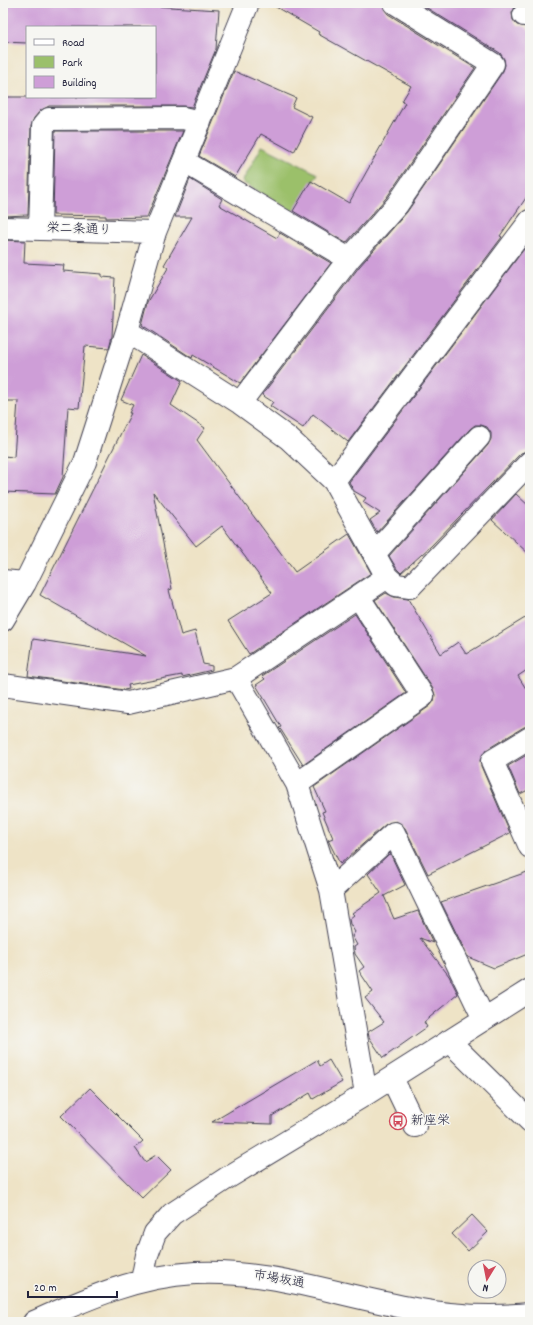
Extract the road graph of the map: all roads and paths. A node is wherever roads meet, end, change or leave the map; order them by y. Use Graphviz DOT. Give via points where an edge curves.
graph roads {
  1 [pos="248,3"];
  2 [pos="395,3"];
  3 [pos="200,122"];
  4 [pos="185,162"];
  5 [pos="530,221"];
  6 [pos="3,228"];
  7 [pos="40,229"];
  8 [pos="155,232"];
  9 [pos="349,259"];
  10 [pos="127,331"];
  11 [pos="240,403"];
  12 [pos="479,436"];
  13 [pos="530,462"];
  14 [pos="334,481"];
  15 [pos="375,553"];
  16 [pos="387,577"];
  17 [pos="3,581"];
  18 [pos="25,583"];
  19 [pos="358,596"];
  20 [pos="3,620"];
  21 [pos="236,678"];
  22 [pos="3,685"];
  23 [pos="530,738"];
  24 [pos="297,784"];
  25 [pos="530,847"];
  26 [pos="331,890"];
  27 [pos="530,990"];
  28 [pos="484,1019"];
  29 [pos="449,1041"];
  30 [pos="392,1078"];
  31 [pos="366,1094"];
  32 [pos="530,1121"];
  33 [pos="415,1126"];
  34 [pos="142,1280"];
  35 [pos="530,1314"];
  36 [pos="417,1316"];
  37 [pos="34,1322"];
  1 -- 3 [label="street"];
  2 -- 9 [label="street" via="493,64 397,205"];
  3 -- 4 [label="street"];
  3 -- 7 [label="street" via="183,118 49,119 43,126"];
  4 -- 8 [label="street"];
  4 -- 9 [label="street"];
  5 -- 14 [label="street"];
  6 -- 7 [label="street, 栄二条通り"];
  7 -- 8 [label="street, 栄二条通り"];
  8 -- 10 [label="street"];
  9 -- 11 [label="street"];
  10 -- 11 [label="street"];
  10 -- 18 [label="street" via="86,462"];
  11 -- 14 [label="street" via="288,438"];
  12 -- 15 [label="street"];
  13 -- 16 [label="street" via="410,587 396,585"];
  14 -- 15 [label="street"];
  15 -- 16 [label="street"];
  16 -- 19 [label="street"];
  17 -- 18 [label="street"];
  18 -- 20 [label="street"];
  19 -- 21 [label="street"];
  19 -- 24 [label="street" via="423,696"];
  21 -- 22 [label="street" via="128,703"];
  21 -- 24 [label="street"];
  23 -- 25 [label="street" via="492,761"];
  24 -- 26 [label="street"];
  26 -- 28 [label="street" via="394,834"];
  26 -- 31 [label="street"];
  27 -- 28 [label="street"];
  28 -- 29 [label="street"];
  29 -- 30 [label="street"];
  29 -- 32 [label="street"];
  30 -- 31 [label="street"];
  30 -- 33 [label="street"];
  31 -- 34 [label="street" via="172,1214 155,1233 146,1255"];
  34 -- 36 [label="street, 市場坂通" via="195,1273 250,1275 292,1282"];
  34 -- 37 [label="street, 市場坂通" via="104,1292"];
  35 -- 36 [label="street, 市場坂通"];
}
